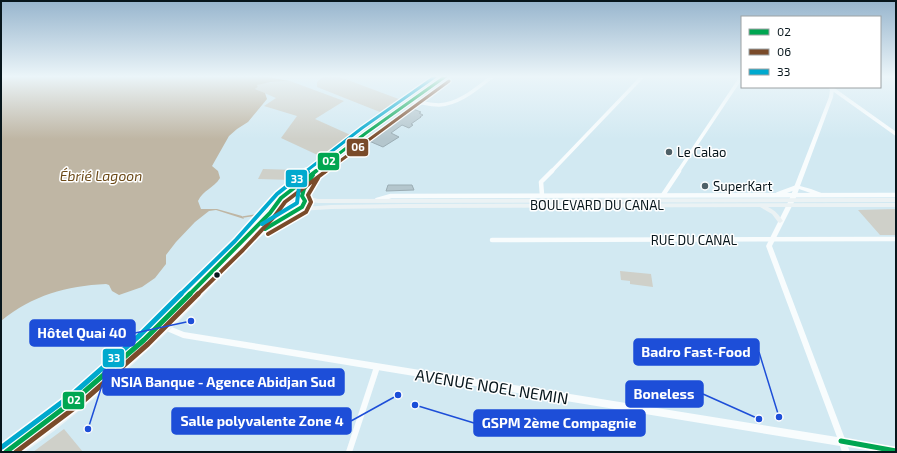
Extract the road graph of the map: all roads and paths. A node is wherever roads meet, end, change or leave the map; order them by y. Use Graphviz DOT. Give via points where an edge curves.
graph roads {
  1 [pos="416,97"];
  2 [pos="462,97"];
  3 [pos="623,97"];
  4 [pos="728,97"];
  5 [pos="831,97"];
  6 [pos="844,97"];
  7 [pos="411,101"];
  8 [pos="896,134"];
  9 [pos="314,173"];
  10 [pos="801,177"];
  11 [pos="797,187"];
  12 [pos="809,190"];
  13 [pos="542,195"];
  14 [pos="663,195"];
  15 [pos="822,195"];
  16 [pos="896,195"];
  17 [pos="285,196"];
  18 [pos="775,196"];
  19 [pos="303,197"];
  20 [pos="376,200"];
  21 [pos="792,200"];
  22 [pos="896,200"];
  23 [pos="277,205"];
  24 [pos="761,205"];
  25 [pos="896,205"];
  26 [pos="295,211"];
  27 [pos="780,221"];
  28 [pos="896,239"];
  29 [pos="492,240"];
  30 [pos="771,240"];
  31 [pos="164,327"];
  32 [pos="376,367"];
  33 [pos="841,441"];
  34 [pos="896,451"];
  35 [pos="6,452"];
  36 [pos="18,452"];
  37 [pos="349,452"];
  38 [pos="846,452"];
  1 -- 7 [label="main road"];
  2 -- 7 [label="street" via="438,105"];
  3 -- 13 [label="street" via="541,182"];
  4 -- 14 [label="street"];
  5 -- 10 [label="street"];
  6 -- 8 [label="street"];
  7 -- 9 [label="main road"];
  9 -- 17 [label="main road"];
  9 -- 19 [label="main road" via="304,189"];
  10 -- 11 [label="street"];
  10 -- 12 [label="street"];
  11 -- 12 [label="street"];
  11 -- 18 [label="street"];
  11 -- 21 [label="street"];
  12 -- 15 [label="street"];
  13 -- 14 [label="street, BOULEVARD DU CANAL"];
  13 -- 20 [label="street, BOULEVARD DU CANAL" via="392,196"];
  14 -- 18 [label="street, BOULEVARD DU CANAL"];
  15 -- 16 [label="street, BOULEVARD DU CANAL"];
  15 -- 21 [label="street, BOULEVARD DU CANAL"];
  17 -- 19 [label="main road, BOULEVARD DU CANAL" via="296,194"];
  17 -- 23 [label="main road"];
  18 -- 21 [label="street, BOULEVARD DU CANAL"];
  19 -- 20 [label="main road, BOULEVARD DU CANAL" via="318,200"];
  19 -- 26 [label="main road" via="304,204"];
  20 -- 21 [label="main road, BOULEVARD DU CANAL"];
  21 -- 22 [label="main road, BOULEVARD DU CANAL"];
  21 -- 24 [label="main road, BOULEVARD DU CANAL"];
  21 -- 25 [label="main road, BOULEVARD DU CANAL"];
  21 -- 27 [label="street"];
  23 -- 26 [label="main road" via="280,210"];
  23 -- 31 [label="main road"];
  24 -- 26 [label="main road, BOULEVARD DU CANAL" via="332,207"];
  24 -- 27 [label="main road" via="774,212"];
  26 -- 31 [label="main road" via="255,238"];
  27 -- 30 [label="street"];
  28 -- 30 [label="street, RUE DU CANAL"];
  29 -- 30 [label="street, RUE DU CANAL"];
  30 -- 33 [label="street" via="769,246"];
  31 -- 32 [label="street, AVENUE NOEL NEMIN" via="183,336"];
  31 -- 35 [label="main road" via="87,391"];
  31 -- 36 [label="main road" via="144,351 76,410"];
  32 -- 33 [label="street, AVENUE NOEL NEMIN"];
  32 -- 37 [label="street"];
  33 -- 34 [label="street, AVENUE NOEL NEMIN"];
  33 -- 38 [label="street"];
}
